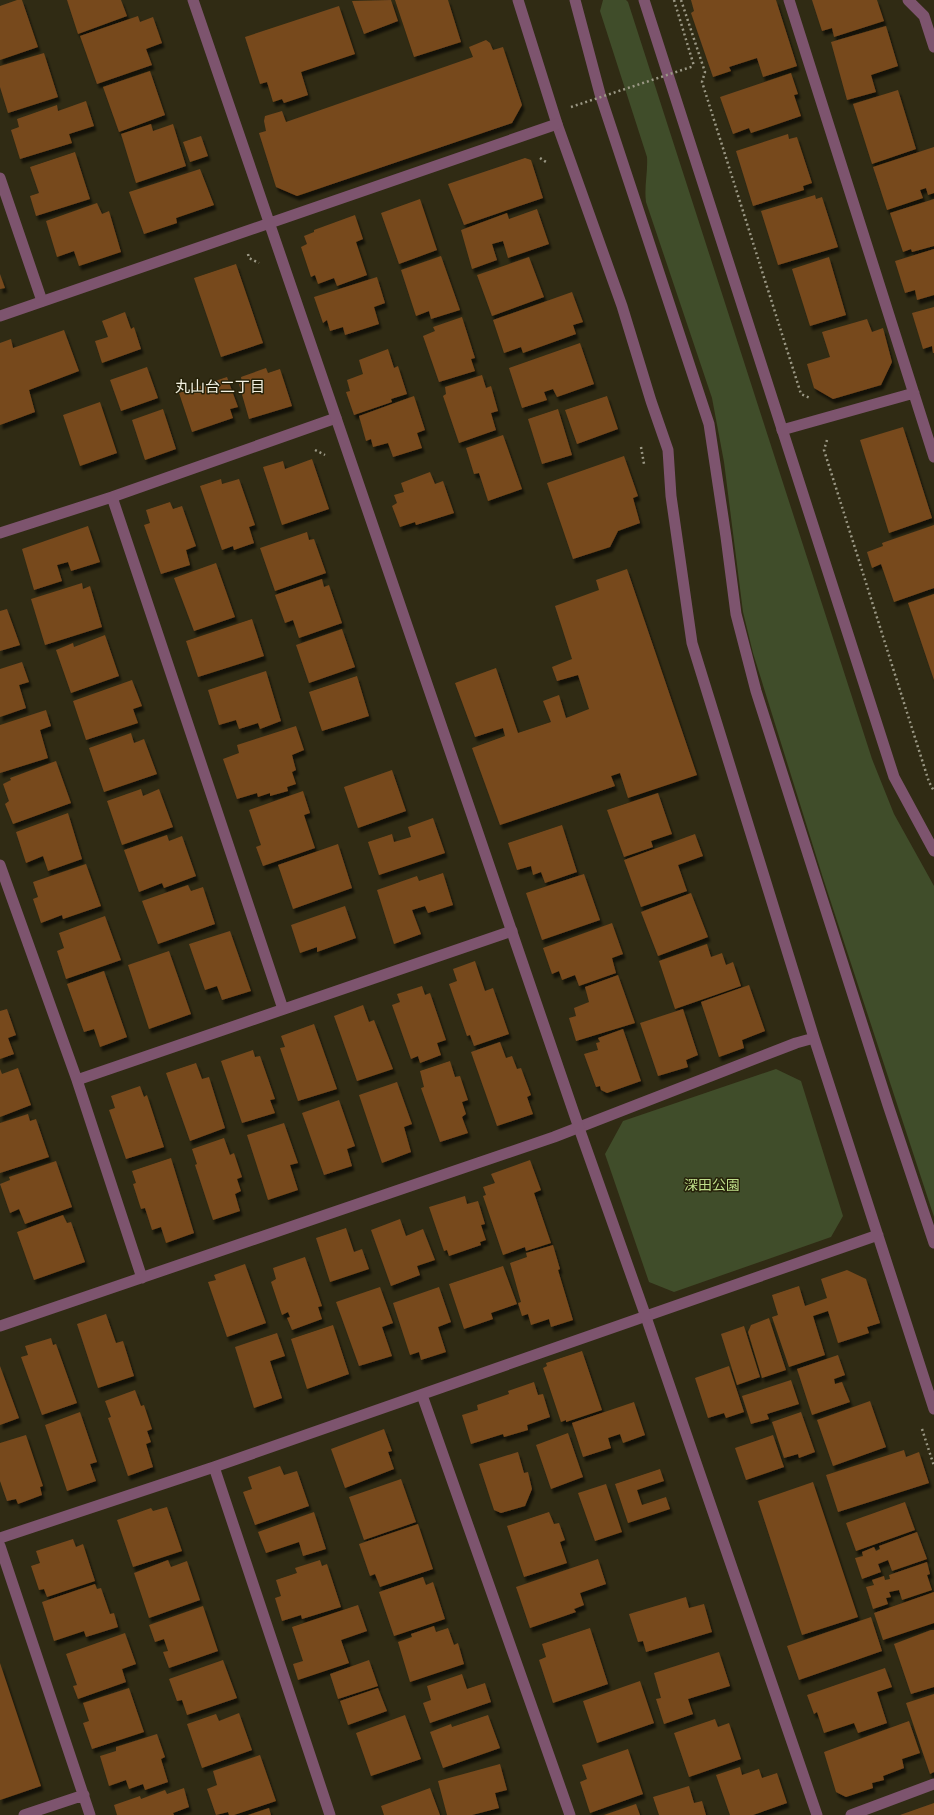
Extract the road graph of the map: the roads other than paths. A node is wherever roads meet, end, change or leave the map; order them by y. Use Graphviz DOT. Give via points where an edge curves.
graph roads {
  1 [pos="193,0"];
  2 [pos="518,0"];
  3 [pos="575,0"];
  4 [pos="644,0"];
  5 [pos="789,0"];
  6 [pos="908,0"];
  7 [pos="934,46"];
  8 [pos="557,124"];
  9 [pos="0,178"];
  10 [pos="270,223"];
  11 [pos="42,301"];
  12 [pos="0,316"];
  13 [pos="914,393"];
  14 [pos="336,418"];
  15 [pos="782,430"];
  16 [pos="934,457"];
  17 [pos="112,497"];
  18 [pos="0,533"];
  19 [pos="934,850"];
  20 [pos="0,865"];
  21 [pos="512,931"];
  22 [pos="283,1009"];
  23 [pos="814,1038"];
  24 [pos="77,1080"];
  25 [pos="579,1128"];
  26 [pos="878,1236"];
  27 [pos="934,1243"];
  28 [pos="142,1278"];
  29 [pos="646,1317"];
  30 [pos="0,1326"];
  31 [pos="422,1395"];
  32 [pos="934,1409"];
  33 [pos="214,1467"];
  34 [pos="0,1538"];
  35 [pos="0,1546"];
  36 [pos="934,1784"];
  37 [pos="84,1795"];
  38 [pos="24,1815"];
  39 [pos="90,1815"];
  40 [pos="330,1815"];
  41 [pos="570,1815"];
  42 [pos="817,1815"];
  43 [pos="851,1815"];
  1 -- 10 [label="street"];
  2 -- 8 [label="street"];
  3 -- 27 [label="street" via="600,94 709,424 736,614 756,691"];
  4 -- 15 [label="street"];
  5 -- 13 [label="street"];
  6 -- 7 [label="street" via="924,16"];
  8 -- 10 [label="street"];
  8 -- 23 [label="street" via="622,306 668,450 671,496 692,643"];
  9 -- 11 [label="street"];
  10 -- 11 [label="street"];
  10 -- 14 [label="street"];
  11 -- 12 [label="street"];
  13 -- 15 [label="street"];
  13 -- 16 [label="street"];
  14 -- 17 [label="street"];
  14 -- 21 [label="street"];
  15 -- 19 [label="street" via="894,777"];
  17 -- 18 [label="street"];
  17 -- 22 [label="street"];
  20 -- 24 [label="street"];
  21 -- 22 [label="street"];
  21 -- 25 [label="street"];
  22 -- 24 [label="street"];
  23 -- 25 [label="street"];
  23 -- 26 [label="street"];
  24 -- 28 [label="street"];
  25 -- 28 [label="street"];
  25 -- 29 [label="street"];
  26 -- 29 [label="street"];
  26 -- 32 [label="street"];
  28 -- 30 [label="street"];
  29 -- 31 [label="street"];
  29 -- 42 [label="street"];
  31 -- 33 [label="street"];
  31 -- 41 [label="street"];
  33 -- 34 [label="street"];
  33 -- 40 [label="street"];
  35 -- 37 [label="street"];
  36 -- 43 [label="street"];
  37 -- 38 [label="street"];
  37 -- 39 [label="street"];
}
